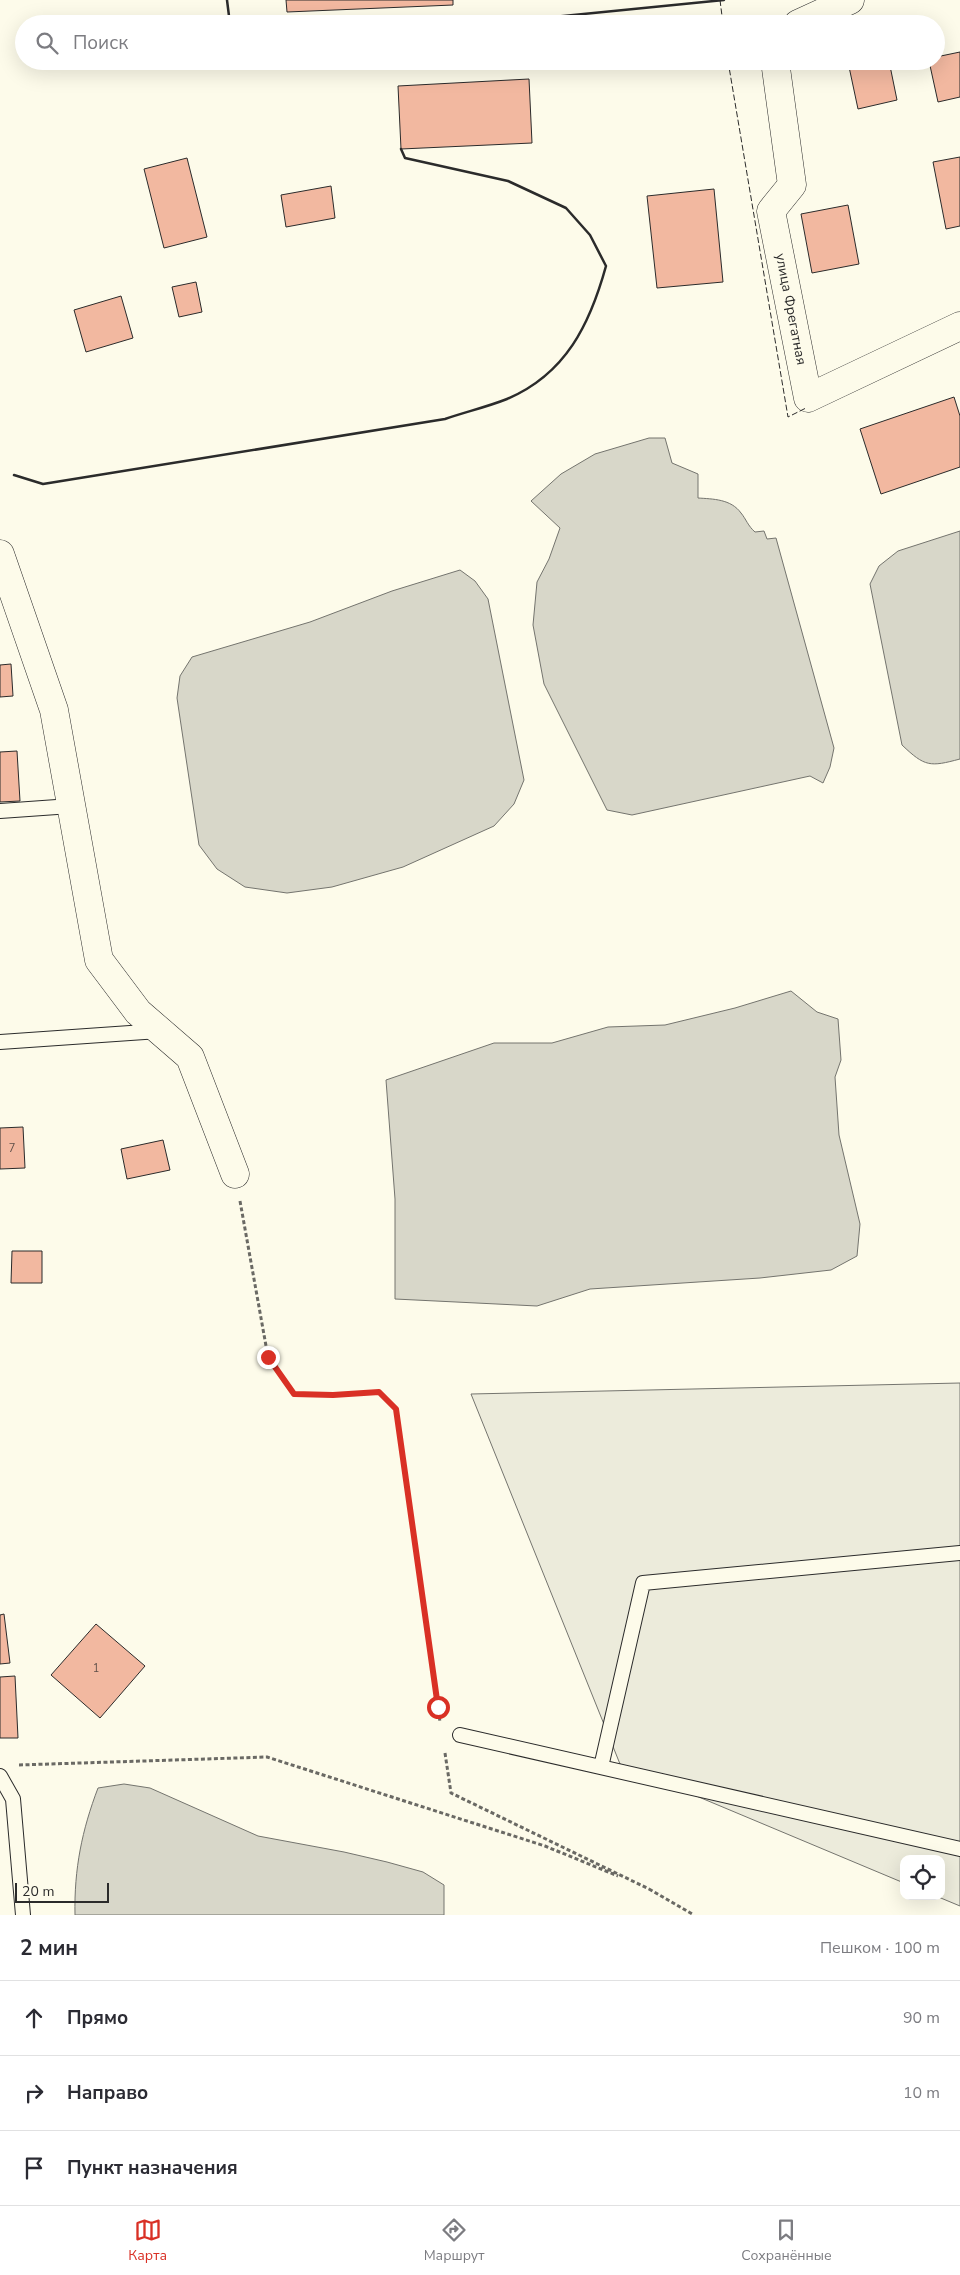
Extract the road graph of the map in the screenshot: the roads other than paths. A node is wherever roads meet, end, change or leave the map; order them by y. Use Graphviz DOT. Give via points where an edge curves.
graph roads {
  1 [pos="850,0"];
  2 [pos="818,15"];
  3 [pos="776,70"];
  4 [pos="960,326"];
  5 [pos="0,554"];
  6 [pos="71,806"];
  7 [pos="0,811"];
  8 [pos="160,1031"];
  9 [pos="0,1042"];
  10 [pos="235,1174"];
  11 [pos="960,1553"];
  12 [pos="460,1736"];
  13 [pos="601,1767"];
  14 [pos="0,1776"];
  15 [pos="960,1848"];
  16 [pos="23,1915"];
  1 -- 2 [label="street"];
  3 -- 4 [label="street, улица Фрегатная" via="792,185 771,211 808,398"];
  5 -- 6 [label="street" via="54,710"];
  6 -- 7 [label="lane"];
  6 -- 8 [label="street" via="99,960 138,1012"];
  8 -- 9 [label="lane"];
  8 -- 10 [label="street" via="190,1057"];
  11 -- 13 [label="lane" via="643,1583"];
  12 -- 13 [label="lane"];
  13 -- 15 [label="lane"];
  14 -- 16 [label="lane" via="13,1799"];
}
